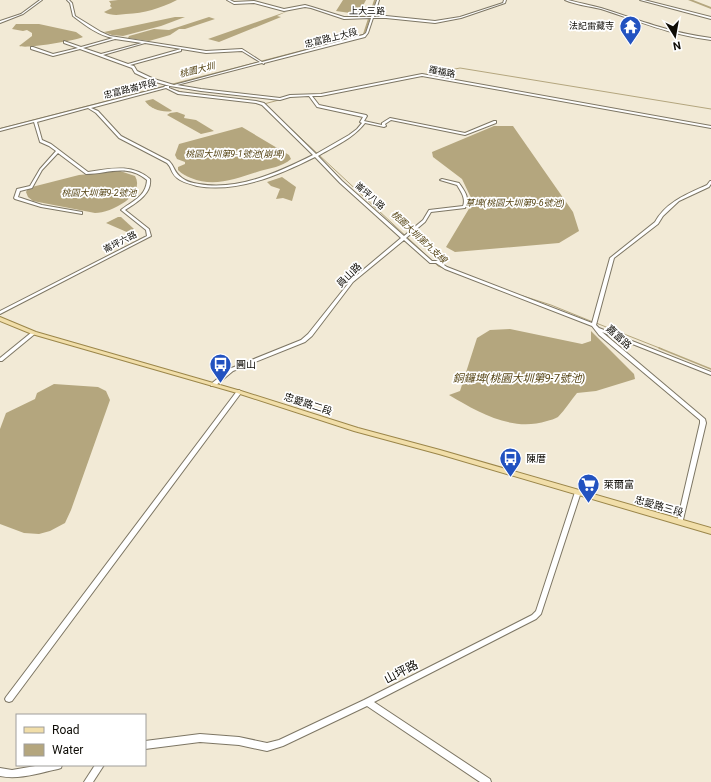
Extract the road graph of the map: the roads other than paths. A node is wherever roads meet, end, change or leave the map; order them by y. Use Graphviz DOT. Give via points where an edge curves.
graph roads {
  1 [pos="41,0"];
  2 [pos="68,0"];
  3 [pos="228,0"];
  4 [pos="378,0"];
  5 [pos="505,0"];
  6 [pos="566,0"];
  7 [pos="641,0"];
  8 [pos="373,17"];
  9 [pos="711,18"];
  10 [pos="0,24"];
  11 [pos="117,38"];
  12 [pos="711,38"];
  13 [pos="65,42"];
  14 [pos="144,43"];
  15 [pos="32,48"];
  16 [pos="80,48"];
  17 [pos="180,50"];
  18 [pos="186,51"];
  19 [pos="101,55"];
  20 [pos="262,62"];
  21 [pos="128,65"];
  22 [pos="168,86"];
  23 [pos="310,96"];
  24 [pos="88,107"];
  25 [pos="35,121"];
  26 [pos="364,122"];
  27 [pos="495,122"];
  28 [pos="711,126"];
  29 [pos="0,130"];
  30 [pos="58,151"];
  31 [pos="316,156"];
  32 [pos="442,180"];
  33 [pos="711,182"];
  34 [pos="81,213"];
  35 [pos="404,237"];
  36 [pos="0,313"];
  37 [pos="0,319"];
  38 [pos="595,327"];
  39 [pos="34,333"];
  40 [pos="0,360"];
  41 [pos="711,374"];
  42 [pos="213,385"];
  43 [pos="239,392"];
  44 [pos="578,492"];
  45 [pos="680,522"];
  46 [pos="711,531"];
  47 [pos="8,699"];
  48 [pos="367,702"];
  49 [pos="146,745"];
  50 [pos="52,766"];
  51 [pos="99,766"];
  52 [pos="0,772"];
  53 [pos="88,782"];
  54 [pos="487,782"];
  1 -- 10 [label="street" via="22,14"];
  2 -- 11 [label="street" via="76,17 100,33"];
  3 -- 8 [label="street, 上大三路" via="234,3 254,2 284,10 305,6 344,18"];
  4 -- 8 [label="street, 忠富路上大段"];
  5 -- 8 [label="street, 上大三路" via="504,3 491,8 445,22"];
  6 -- 12 [label="street" via="600,8 668,31"];
  7 -- 9 [label="street"];
  8 -- 20 [label="street, 忠富路上大段" via="368,33 364,36"];
  11 -- 14 [label="street"];
  11 -- 16 [label="street"];
  11 -- 20 [label="street" via="206,52 242,50"];
  13 -- 16 [label="street"];
  14 -- 17 [label="street"];
  14 -- 19 [label="street"];
  15 -- 16 [label="street" via="53,55"];
  16 -- 19 [label="street"];
  17 -- 18 [label="street"];
  17 -- 21 [label="street"];
  19 -- 21 [label="street"];
  20 -- 22 [label="street, 忠富路崙坪段"];
  21 -- 22 [label="street" via="136,72"];
  22 -- 23 [label="street, 羅福路" via="280,99"];
  22 -- 24 [label="street, 忠富路崙坪段"];
  22 -- 31 [label="street, 崙坪八路" via="178,93 263,104"];
  23 -- 26 [label="street" via="318,106 365,116"];
  23 -- 28 [label="street, 羅福路" via="422,76"];
  24 -- 25 [label="street, 忠富路崙坪段"];
  24 -- 31 [label="street" via="97,112 120,137 171,164 174,174 183,180 204,186 246,183"];
  25 -- 29 [label="street, 忠富路崙坪段"];
  25 -- 30 [label="street, 崙坪六路" via="41,141"];
  26 -- 27 [label="street" via="384,126 383,124 390,119 465,134"];
  26 -- 31 [label="street" via="357,132"];
  30 -- 34 [label="street" via="41,170 31,187 18,190 16,198 41,206"];
  30 -- 36 [label="street, 崙坪六路" via="87,173 127,169 146,176 149,186 141,198 123,210 148,230 149,236"];
  31 -- 35 [label="street, 崙坪八路" via="341,182"];
  32 -- 35 [label="street, 員山路" via="458,184 466,196 464,208 430,211 427,218"];
  33 -- 38 [label="street, 嘉富路" via="708,186 678,200 661,215 657,223 612,258"];
  35 -- 38 [label="street, 崙坪八路" via="431,262 437,262 446,268"];
  35 -- 42 [label="street, 員山路" via="352,281 303,341 231,370"];
  37 -- 39 [label="main road, 忠愛路二段"];
  38 -- 41 [label="street, 崙坪八路"];
  38 -- 45 [label="street, 嘉富路" via="702,419"];
  39 -- 40 [label="street"];
  39 -- 42 [label="main road, 忠愛路二段"];
  42 -- 43 [label="main road, 忠愛路二段"];
  43 -- 44 [label="main road, 忠愛路二段" via="356,430"];
  43 -- 47 [label="street"];
  44 -- 45 [label="main road, 忠愛路三段"];
  44 -- 48 [label="street, 山坪路" via="539,612 534,617"];
  45 -- 46 [label="main road, 忠愛路三段"];
  48 -- 49 [label="street, 山坪路" via="267,747 239,741 200,738"];
  48 -- 54 [label="street"];
  50 -- 52 [label="street" via="4,774"];
  51 -- 53 [label="street"];
}
